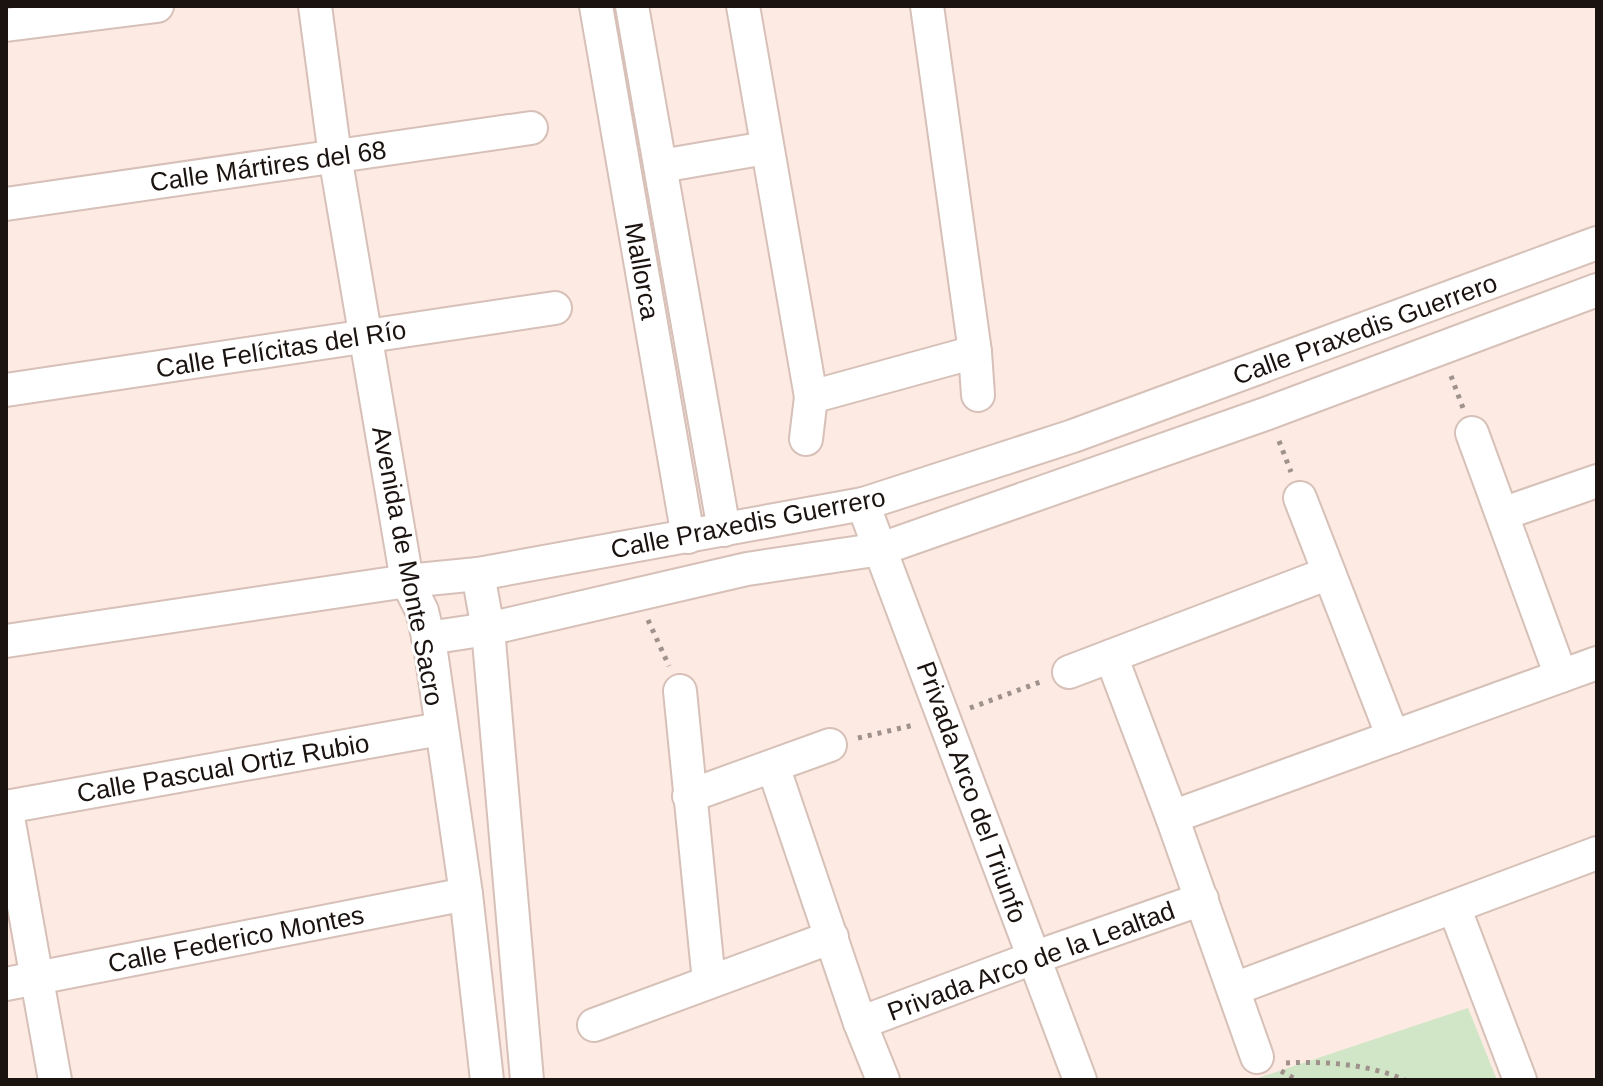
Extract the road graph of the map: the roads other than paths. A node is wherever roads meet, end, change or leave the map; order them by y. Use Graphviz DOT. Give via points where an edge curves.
graph roads {
  1 [pos="157,6"];
  2 [pos="315,6"];
  3 [pos="596,6"];
  4 [pos="632,6"];
  5 [pos="743,6"];
  6 [pos="927,6"];
  7 [pos="6,25"];
  8 [pos="531,128"];
  9 [pos="766,148"];
  10 [pos="335,156"];
  11 [pos="661,166"];
  12 [pos="6,204"];
  13 [pos="1597,243"];
  14 [pos="678,270"];
  15 [pos="643,277"];
  16 [pos="1597,290"];
  17 [pos="555,308"];
  18 [pos="365,336"];
  19 [pos="975,352"];
  20 [pos="6,390"];
  21 [pos="978,395"];
  22 [pos="811,397"];
  23 [pos="1472,433"];
  24 [pos="806,439"];
  25 [pos="1597,481"];
  26 [pos="1300,498"];
  27 [pos="863,504"];
  28 [pos="1502,514"];
  29 [pos="724,530"];
  30 [pos="688,537"];
  31 [pos="881,549"];
  32 [pos="1329,573"];
  33 [pos="478,574"];
  34 [pos="407,581"];
  35 [pos="488,629"];
  36 [pos="428,638"];
  37 [pos="6,641"];
  38 [pos="1111,656"];
  39 [pos="1597,663"];
  40 [pos="1069,672"];
  41 [pos="1561,676"];
  42 [pos="680,691"];
  43 [pos="440,729"];
  44 [pos="1393,737"];
  45 [pos="830,745"];
  46 [pos="773,766"];
  47 [pos="689,796"];
  48 [pos="6,807"];
  49 [pos="1172,817"];
  50 [pos="1597,853"];
  51 [pos="466,894"];
  52 [pos="1202,899"];
  53 [pos="1454,907"];
  54 [pos="832,937"];
  55 [pos="1033,958"];
  56 [pos="21,981"];
  57 [pos="709,982"];
  58 [pos="1234,989"];
  59 [pos="860,1023"];
  60 [pos="594,1025"];
  61 [pos="1257,1057"];
  62 [pos="479,1078"];
  63 [pos="55,1080"];
  64 [pos="527,1080"];
  65 [pos="883,1080"];
  66 [pos="1080,1080"];
  67 [pos="1520,1080"];
  1 -- 7 [label="street"];
  2 -- 10 [label="street, Avenida de Monte Sacro"];
  3 -- 15 [label="street, Mallorca"];
  4 -- 11 [label="street, Mallorca"];
  5 -- 9 [label="street"];
  6 -- 19 [label="street"];
  8 -- 10 [label="street, Calle Mártires del 68"];
  9 -- 11 [label="street"];
  9 -- 22 [label="street"];
  10 -- 12 [label="street, Calle Mártires del 68"];
  10 -- 18 [label="street, Avenida de Monte Sacro"];
  11 -- 14 [label="street, Mallorca"];
  13 -- 27 [label="street, Calle Praxedis Guerrero" via="1073,436"];
  14 -- 15 [label="street"];
  14 -- 29 [label="street, Mallorca"];
  15 -- 30 [label="street, Mallorca"];
  16 -- 31 [label="street, Calle Praxedis Guerrero"];
  17 -- 18 [label="street, Calle Felícitas del Río"];
  18 -- 20 [label="street, Calle Felícitas del Río"];
  18 -- 34 [label="street, Avenida de Monte Sacro"];
  19 -- 21 [label="street"];
  19 -- 22 [label="street"];
  22 -- 24 [label="street"];
  23 -- 28 [label="street"];
  25 -- 28 [label="street"];
  26 -- 32 [label="street"];
  27 -- 29 [label="street, Calle Praxedis Guerrero"];
  27 -- 31 [label="street, Privada Arco del Triunfo"];
  28 -- 41 [label="street"];
  29 -- 30 [label="street, Calle Praxedis Guerrero"];
  30 -- 33 [label="street, Calle Praxedis Guerrero"];
  31 -- 35 [label="street, Calle Praxedis Guerrero" via="747,569"];
  31 -- 55 [label="street, Privada Arco del Triunfo"];
  32 -- 38 [label="street"];
  32 -- 44 [label="street"];
  33 -- 34 [label="street, Calle Praxedis Guerrero"];
  33 -- 35 [label="street"];
  34 -- 36 [label="street, Avenida de Monte Sacro"];
  34 -- 37 [label="street, Calle Praxedis Guerrero"];
  35 -- 36 [label="street, Calle Praxedis Guerrero"];
  35 -- 64 [label="street"];
  36 -- 43 [label="street, Avenida de Monte Sacro"];
  38 -- 40 [label="street"];
  38 -- 49 [label="street"];
  39 -- 41 [label="street"];
  41 -- 44 [label="street"];
  42 -- 47 [label="street"];
  43 -- 48 [label="street, Calle Pascual Ortiz Rubio"];
  43 -- 51 [label="street, Avenida de Monte Sacro"];
  44 -- 49 [label="street"];
  45 -- 46 [label="street"];
  46 -- 47 [label="street"];
  46 -- 54 [label="street"];
  47 -- 57 [label="street"];
  48 -- 56 [label="street"];
  49 -- 52 [label="street"];
  50 -- 53 [label="street"];
  51 -- 56 [label="street, Calle Federico Montes"];
  51 -- 62 [label="street, Avenida de Monte Sacro"];
  52 -- 55 [label="street, Privada Arco de la Lealtad"];
  52 -- 58 [label="street"];
  53 -- 58 [label="street"];
  53 -- 67 [label="street"];
  54 -- 57 [label="street"];
  54 -- 59 [label="street"];
  55 -- 59 [label="street, Privada Arco de la Lealtad"];
  55 -- 66 [label="street, Privada Arco del Triunfo"];
  56 -- 63 [label="street"];
  57 -- 60 [label="street"];
  58 -- 61 [label="street"];
  59 -- 65 [label="street"];
}
